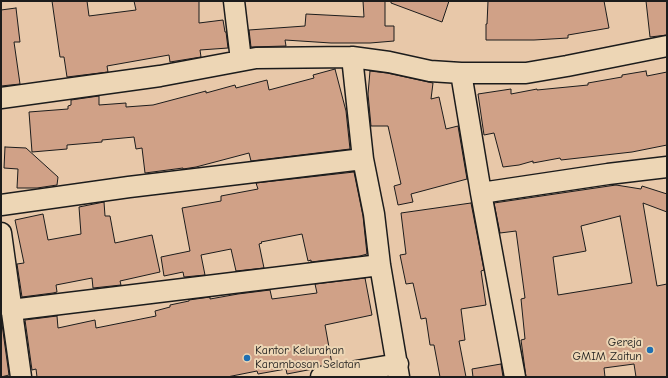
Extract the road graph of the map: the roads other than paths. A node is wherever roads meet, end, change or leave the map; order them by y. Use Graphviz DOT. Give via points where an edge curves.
graph roads {
  1 [pos="234,1"];
  2 [pos="667,46"];
  3 [pos="352,57"];
  4 [pos="241,60"];
  5 [pos="460,73"];
  6 [pos="1,98"];
  7 [pos="363,159"];
  8 [pos="667,167"];
  9 [pos="481,193"];
  10 [pos="1,205"];
  11 [pos="1,233"];
  12 [pos="380,265"];
  13 [pos="4,275"];
  14 [pos="11,310"];
  15 [pos="399,371"];
  16 [pos="21,377"];
  17 [pos="321,377"];
  18 [pos="515,377"];
  1 -- 4 [label="street"];
  2 -- 5 [label="street" via="526,73"];
  3 -- 4 [label="street"];
  3 -- 5 [label="street" via="430,71"];
  3 -- 7 [label="street"];
  4 -- 6 [label="street" via="160,76"];
  5 -- 9 [label="street"];
  7 -- 10 [label="street"];
  7 -- 12 [label="street" via="374,214"];
  8 -- 9 [label="street"];
  9 -- 18 [label="street"];
  11 -- 13 [label="street"];
  12 -- 14 [label="street"];
  12 -- 15 [label="street"];
  13 -- 14 [label="street"];
  14 -- 16 [label="street"];
  15 -- 17 [label="street"];
}
